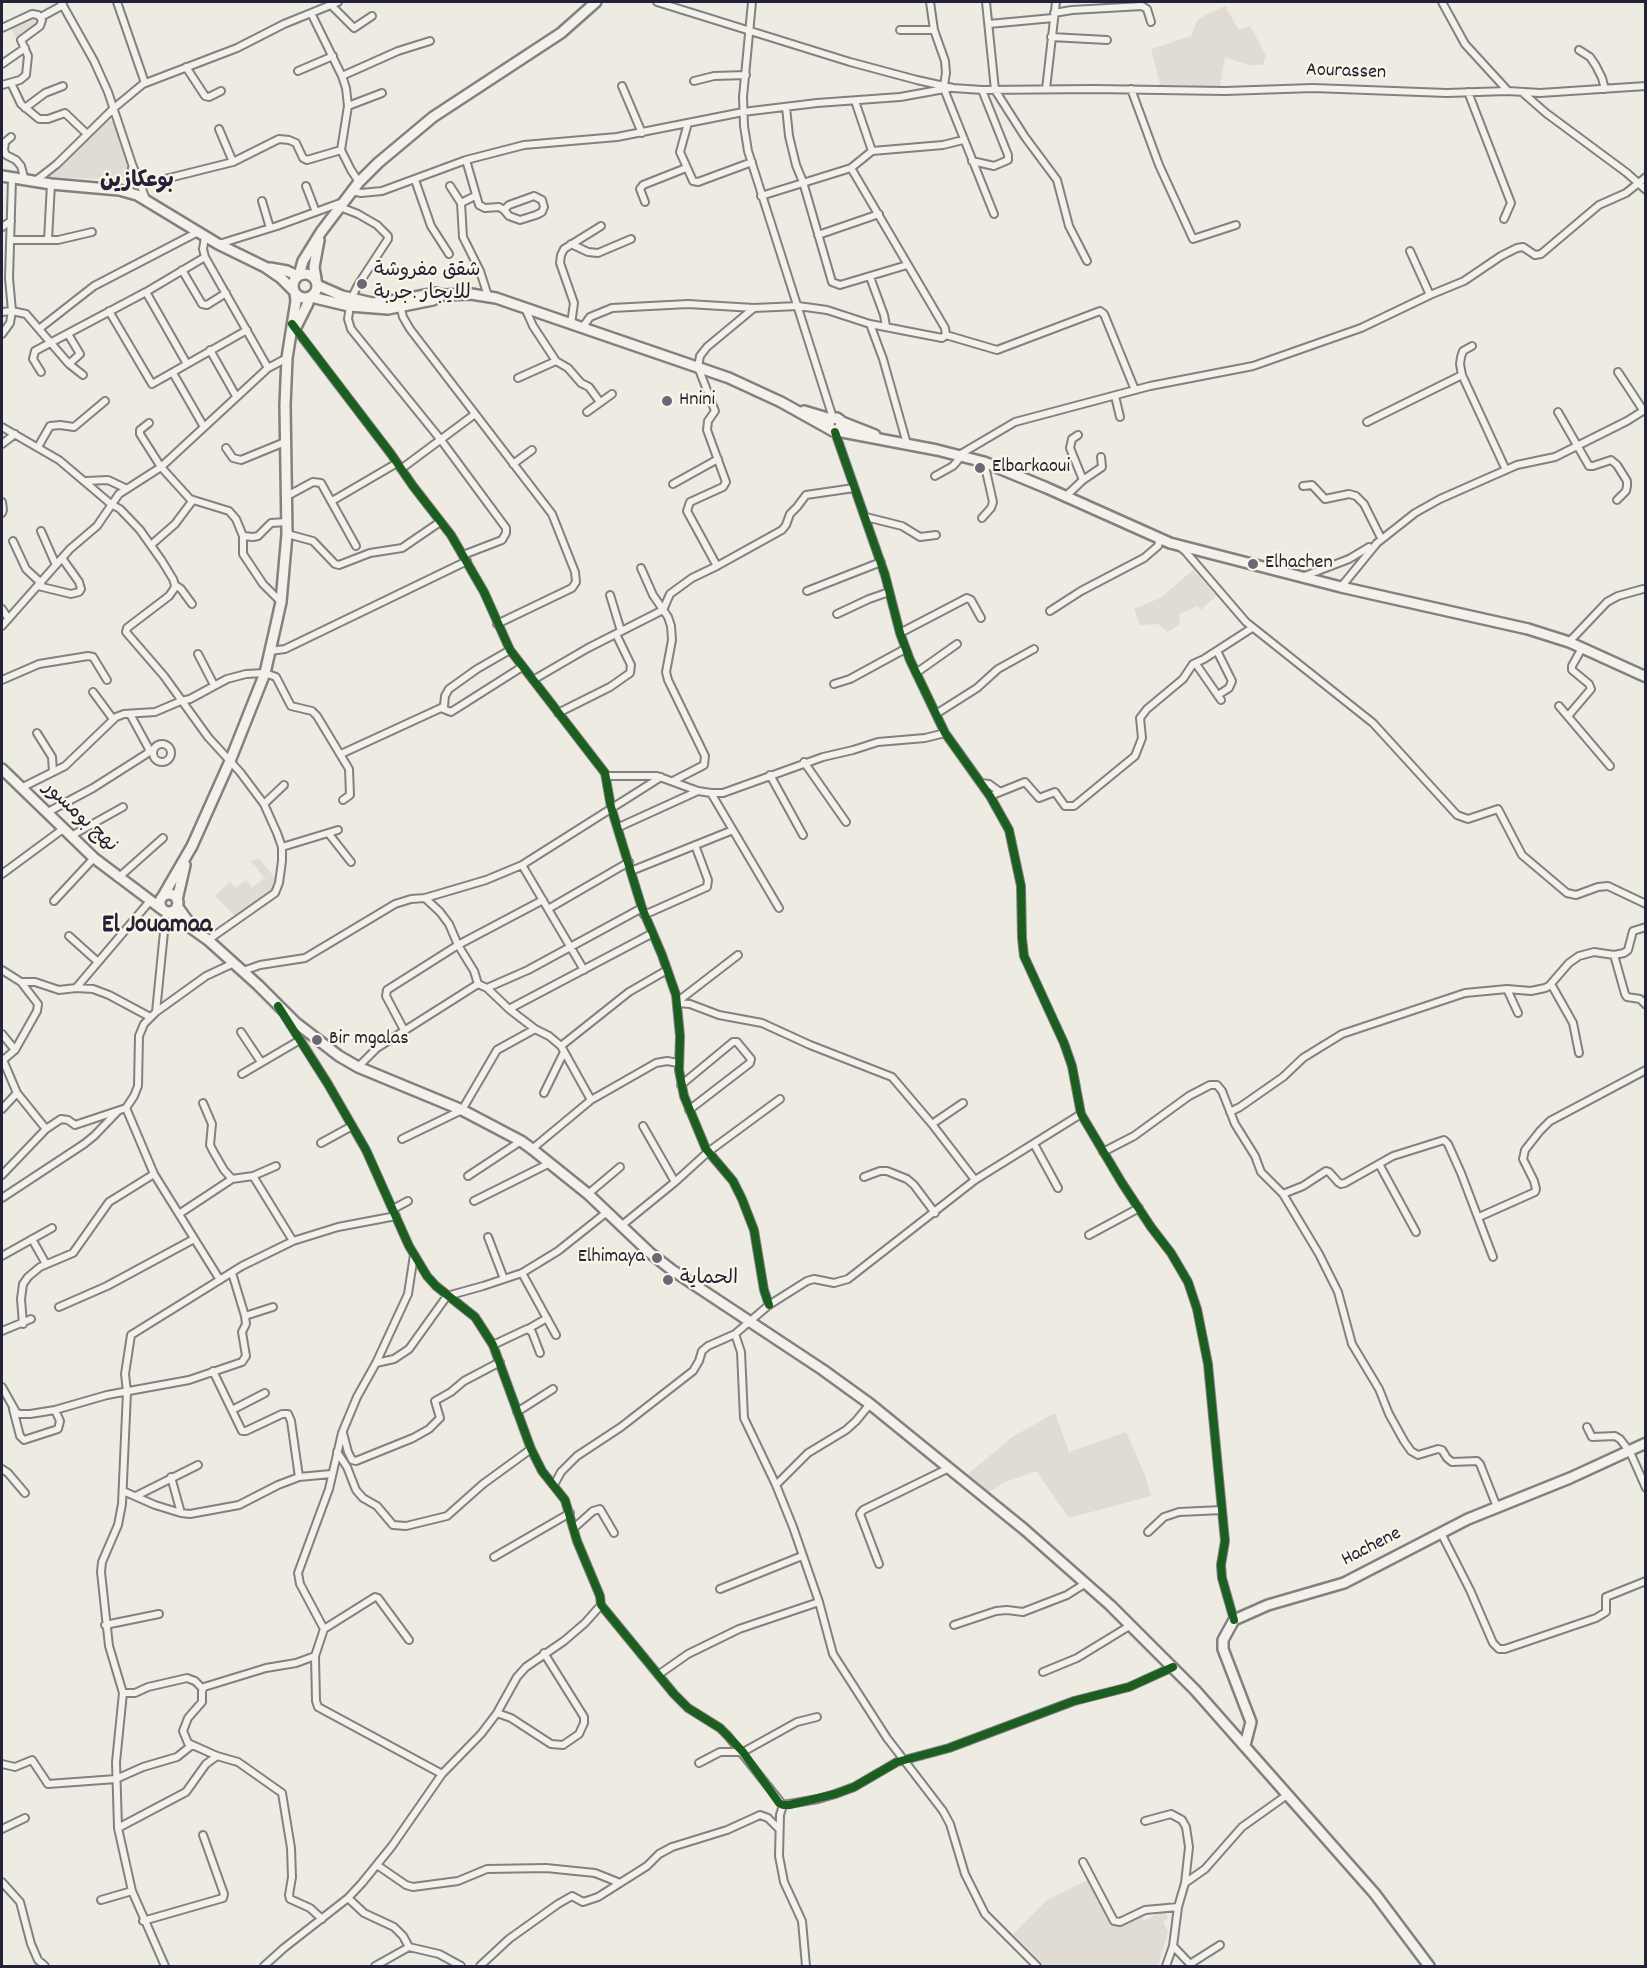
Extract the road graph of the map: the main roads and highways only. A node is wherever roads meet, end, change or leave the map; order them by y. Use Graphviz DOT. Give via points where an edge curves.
graph roads {
  1 [pos="597,2"];
  2 [pos="2,176"];
  3 [pos="321,232"];
  4 [pos="265,267"];
  5 [pos="299,275"];
  6 [pos="316,282"];
  7 [pos="294,292"];
  8 [pos="309,298"];
  9 [pos="350,302"];
  10 [pos="294,326"];
  11 [pos="1643,673"];
  12 [pos="2,769"];
  13 [pos="192,846"];
  14 [pos="134,890"];
  15 [pos="163,897"];
  16 [pos="177,903"];
  17 [pos="166,911"];
  18 [pos="194,930"];
  19 [pos="1646,1443"];
  20 [pos="1245,1745"];
  21 [pos="1429,1966"];
  1 -- 3 [label="main road" via="546,44 416,130 359,182"];
  2 -- 4 [label="main road" via="129,192"];
  3 -- 5 [label="main road"];
  3 -- 6 [label="main road"];
  4 -- 5 [label="main road"];
  4 -- 7 [label="main road"];
  5 -- 6 [label="main road" via="310,275"];
  5 -- 7 [label="main road" via="293,283"];
  6 -- 8 [label="main road" via="317,290"];
  6 -- 9 [label="main road"];
  7 -- 8 [label="main road" via="300,298"];
  7 -- 10 [label="main road"];
  8 -- 9 [label="main road"];
  8 -- 10 [label="main road"];
  9 -- 11 [label="main road" via="379,309 442,295 488,296 698,367 835,425 984,462 1179,546 1509,624 1569,642"];
  10 -- 13 [label="main road" via="287,358 287,534 281,602 265,673"];
  12 -- 14 [label="main road, نهج بومسور" via="94,858"];
  13 -- 15 [label="main road"];
  13 -- 16 [label="main road" via="182,872"];
  14 -- 15 [label="main road, نهج بومسور"];
  14 -- 17 [label="main road, نهج بومسور"];
  15 -- 16 [label="main road" via="169,894"];
  15 -- 17 [label="main road" via="160,904"];
  16 -- 17 [label="main road" via="174,910"];
  16 -- 18 [label="main road, نهج بومسور"];
  17 -- 18 [label="main road, نهج بومسور"];
  18 -- 20 [label="main road, نهج بومسور" via="317,1041 358,1067 462,1110 521,1141 588,1194 672,1270 870,1404 1086,1583 1173,1667"];
  19 -- 20 [label="main road, Hachene" via="1468,1519 1344,1582 1268,1605 1234,1620 1223,1640 1223,1649 1251,1722"];
  20 -- 21 [label="main road, نهج بومسور" via="1375,1894"];
}
